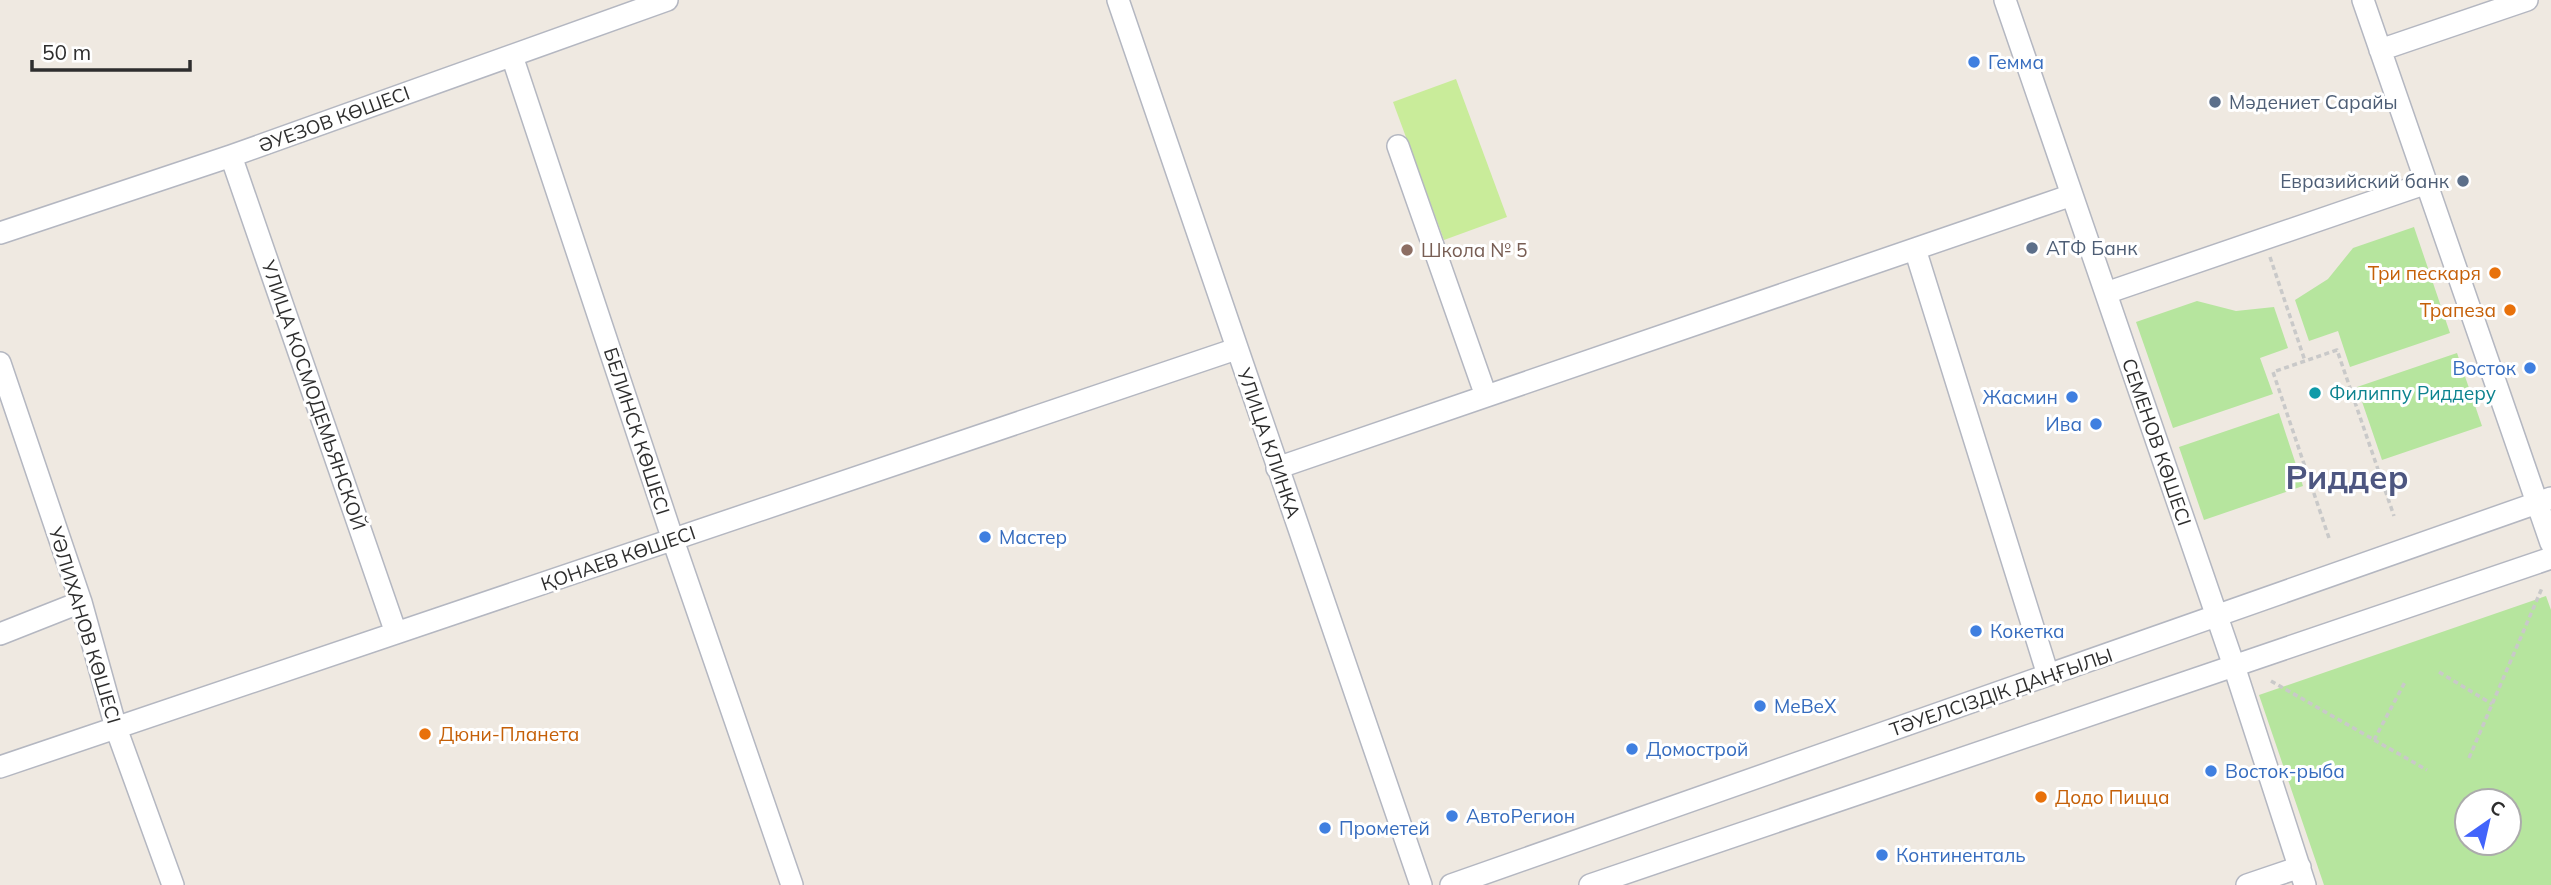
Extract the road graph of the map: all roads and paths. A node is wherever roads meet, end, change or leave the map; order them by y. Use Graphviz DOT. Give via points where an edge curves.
graph roads {
  1 [pos="667,0"];
  2 [pos="1118,0"];
  3 [pos="2006,0"];
  4 [pos="2363,0"];
  5 [pos="2527,0"];
  6 [pos="2477,8"];
  7 [pos="2380,50"];
  8 [pos="512,55"];
  9 [pos="1398,146"];
  10 [pos="231,156"];
  11 [pos="2427,183"];
  12 [pos="2072,195"];
  13 [pos="0,233"];
  14 [pos="2265,239"];
  15 [pos="1915,249"];
  16 [pos="2106,293"];
  17 [pos="1237,349"];
  18 [pos="2305,361"];
  19 [pos="0,363"];
  20 [pos="1486,396"];
  21 [pos="1277,468"];
  22 [pos="2544,501"];
  23 [pos="2394,516"];
  24 [pos="2329,538"];
  25 [pos="673,540"];
  26 [pos="2551,543"];
  27 [pos="2551,558"];
  28 [pos="2542,589"];
  29 [pos="81,602"];
  30 [pos="2217,617"];
  31 [pos="397,633"];
  32 [pos="0,634"];
  33 [pos="2234,666"];
  34 [pos="2439,672"];
  35 [pos="2048,675"];
  36 [pos="2271,681"];
  37 [pos="2405,682"];
  38 [pos="2492,705"];
  39 [pos="116,728"];
  40 [pos="2374,740"];
  41 [pos="2469,758"];
  42 [pos="0,767"];
  43 [pos="2427,770"];
  44 [pos="2302,876"];
  45 [pos="173,885"];
  46 [pos="792,885"];
  47 [pos="1421,885"];
  48 [pos="1451,885"];
  49 [pos="1590,885"];
  50 [pos="2247,885"];
  1 -- 8 [label="street, ӘУЕЗОВ КӨШЕСІ"];
  2 -- 17 [label="street, УЛИЦА КЛИНКА"];
  3 -- 12 [label="street, СЕМЕНОВ КӨШЕСІ"];
  4 -- 7 [label="street"];
  5 -- 6 [label="street"];
  6 -- 7 [label="street"];
  7 -- 11 [label="street"];
  8 -- 10 [label="street, ӘУЕЗОВ КӨШЕСІ"];
  8 -- 25 [label="street, БЕЛИНСК КӨШЕСІ"];
  9 -- 20 [label="street"];
  10 -- 13 [label="street, ӘУЕЗОВ КӨШЕСІ"];
  10 -- 31 [label="street, УЛИЦА КОСМОДЕМЬЯНСКОЙ"];
  11 -- 14 [label="street"];
  11 -- 22 [label="street"];
  12 -- 15 [label="street"];
  12 -- 16 [label="street, СЕМЕНОВ КӨШЕСІ"];
  14 -- 16 [label="street"];
  14 -- 18 [label="path"];
  15 -- 20 [label="street"];
  15 -- 35 [label="street"];
  16 -- 30 [label="street, СЕМЕНОВ КӨШЕСІ"];
  17 -- 21 [label="street, УЛИЦА КЛИНКА"];
  17 -- 25 [label="street, ҚОНАЕВ КӨШЕСІ"];
  18 -- 23 [label="path" via="2337,350"];
  18 -- 24 [label="path" via="2273,372"];
  19 -- 29 [label="street, УӘЛИХАНОВ КӨШЕСІ"];
  20 -- 21 [label="street"];
  21 -- 47 [label="street, УЛИЦА КЛИНКА"];
  22 -- 26 [label="street"];
  22 -- 30 [label="street, ТӘУЕЛСІЗДІК ДАҢҒЫЛЫ"];
  25 -- 31 [label="street, ҚОНАЕВ КӨШЕСІ"];
  25 -- 46 [label="street, БЕЛИНСК КӨШЕСІ"];
  27 -- 33 [label="street"];
  28 -- 38 [label="path"];
  29 -- 32 [label="street"];
  29 -- 39 [label="street, УӘЛИХАНОВ КӨШЕСІ"];
  30 -- 33 [label="street, СЕМЕНОВ КӨШЕСІ"];
  30 -- 35 [label="street, ТӘУЕЛСІЗДІК ДАҢҒЫЛЫ"];
  31 -- 39 [label="street, ҚОНАЕВ КӨШЕСІ"];
  33 -- 44 [label="street, СЕМЕНОВ КӨШЕСІ"];
  33 -- 49 [label="street"];
  34 -- 38 [label="path"];
  35 -- 48 [label="street, ТӘУЕЛСІЗДІК ДАҢҒЫЛЫ"];
  36 -- 40 [label="path"];
  37 -- 40 [label="path"];
  38 -- 41 [label="path"];
  39 -- 42 [label="street, ҚОНАЕВ КӨШЕСІ"];
  39 -- 45 [label="street, УӘЛИХАНОВ КӨШЕСІ"];
  40 -- 43 [label="path"];
  44 -- 50 [label="street"];
}
